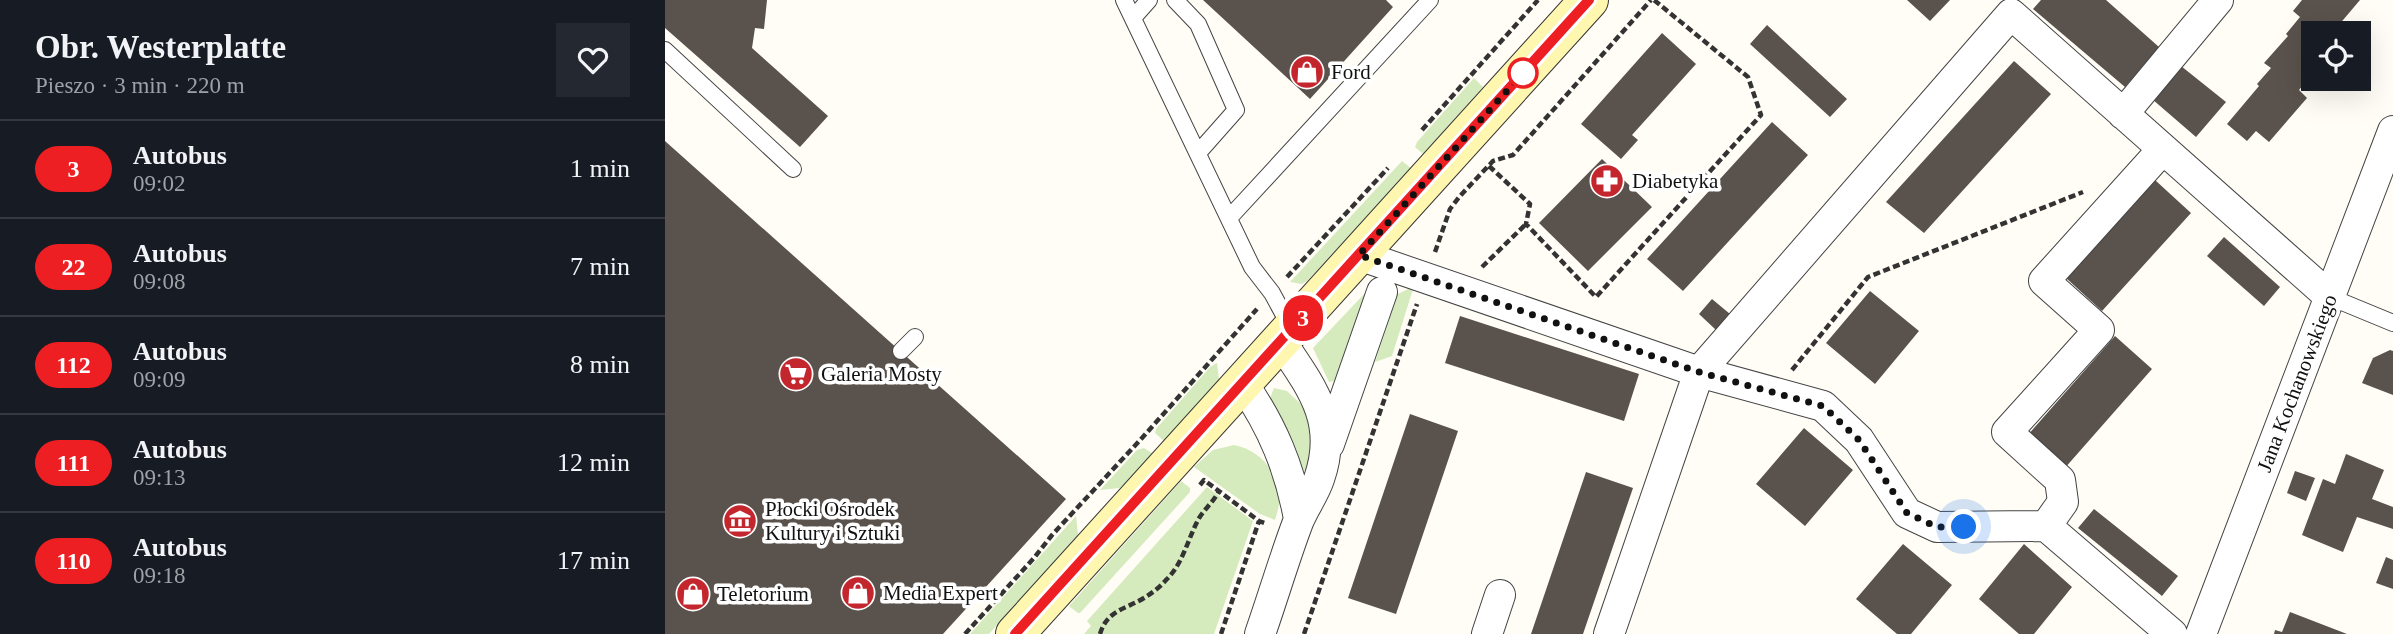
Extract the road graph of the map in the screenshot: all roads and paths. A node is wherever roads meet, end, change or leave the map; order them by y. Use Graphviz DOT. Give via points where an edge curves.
graph roads {
  1 [pos="1124,0"];
  2 [pos="1149,0"];
  3 [pos="1175,0"];
  4 [pos="1538,0"];
  5 [pos="1589,0"];
  6 [pos="1652,0"];
  7 [pos="2218,0"];
  8 [pos="1423,3"];
  9 [pos="1133,18"];
  10 [pos="665,50"];
  11 [pos="2123,114"];
  12 [pos="2393,131"];
  13 [pos="1421,132"];
  14 [pos="2163,149"];
  15 [pos="1198,153"];
  16 [pos="1395,161"];
  17 [pos="1489,166"];
  18 [pos="793,169"];
  19 [pos="1230,217"];
  20 [pos="1526,224"];
  21 [pos="1359,255"];
  22 [pos="1425,278"];
  23 [pos="1460,290"];
  24 [pos="1382,292"];
  25 [pos="1272,293"];
  26 [pos="2330,297"];
  27 [pos="2393,323"];
  28 [pos="1286,336"];
  29 [pos="915,337"];
  30 [pos="901,351"];
  31 [pos="1699,372"];
  32 [pos="1243,384"];
  33 [pos="1327,448"];
  34 [pos="1201,485"];
  35 [pos="1219,491"];
  36 [pos="1299,519"];
  37 [pos="2046,526"];
  38 [pos="1500,595"];
  39 [pos="965,634"];
  40 [pos="1015,634"];
  41 [pos="1100,634"];
  42 [pos="1221,634"];
  43 [pos="1260,634"];
  44 [pos="1304,634"];
  45 [pos="1487,634"];
  46 [pos="1609,634"];
  47 [pos="2172,634"];
  48 [pos="2201,634"];
  1 -- 9 [label="lane"];
  2 -- 9 [label="lane"];
  3 -- 15 [label="lane" via="1198,24 1236,110"];
  4 -- 13 [label="path"];
  5 -- 21 [label="main road"];
  6 -- 17 [label="path" via="1513,155"];
  6 -- 20 [label="path" via="1748,77 1761,115 1596,297"];
  7 -- 11 [label="street"];
  8 -- 19 [label="lane"];
  9 -- 15 [label="lane"];
  10 -- 18 [label="lane"];
  11 -- 14 [label="street"];
  11 -- 31 [label="street" via="2011,14"];
  12 -- 26 [label="street, Jana Kochanowskiego"];
  14 -- 26 [label="street"];
  14 -- 37 [label="street" via="2044,281 2099,330 2007,432 2060,480 2063,502"];
  15 -- 19 [label="lane"];
  16 -- 25 [label="path"];
  17 -- 20 [label="path" via="1529,204"];
  17 -- 22 [label="path" via="1450,209"];
  19 -- 25 [label="lane" via="1252,267"];
  20 -- 23 [label="path"];
  21 -- 22 [label="street"];
  21 -- 28 [label="main road"];
  22 -- 23 [label="street"];
  22 -- 44 [label="path"];
  23 -- 31 [label="street"];
  24 -- 33 [label="street"];
  25 -- 28 [label="lane"];
  25 -- 39 [label="path"];
  26 -- 27 [label="lane"];
  26 -- 48 [label="street, Jana Kochanowskiego"];
  28 -- 32 [label="main road"];
  28 -- 33 [label="street" via="1313,389 1325,422"];
  29 -- 30 [label="lane"];
  31 -- 37 [label="street" via="1823,406 1859,440 1907,513 1937,527"];
  31 -- 46 [label="street"];
  32 -- 36 [label="street" via="1285,461"];
  32 -- 40 [label="main road"];
  33 -- 36 [label="street" via="1319,482"];
  34 -- 35 [label="path" via="1204,480"];
  35 -- 41 [label="path" via="1197,521 1167,579 1145,598 1110,615"];
  35 -- 42 [label="path" via="1259,521"];
  36 -- 43 [label="street"];
  37 -- 47 [label="street"];
  38 -- 45 [label="street"];
}
